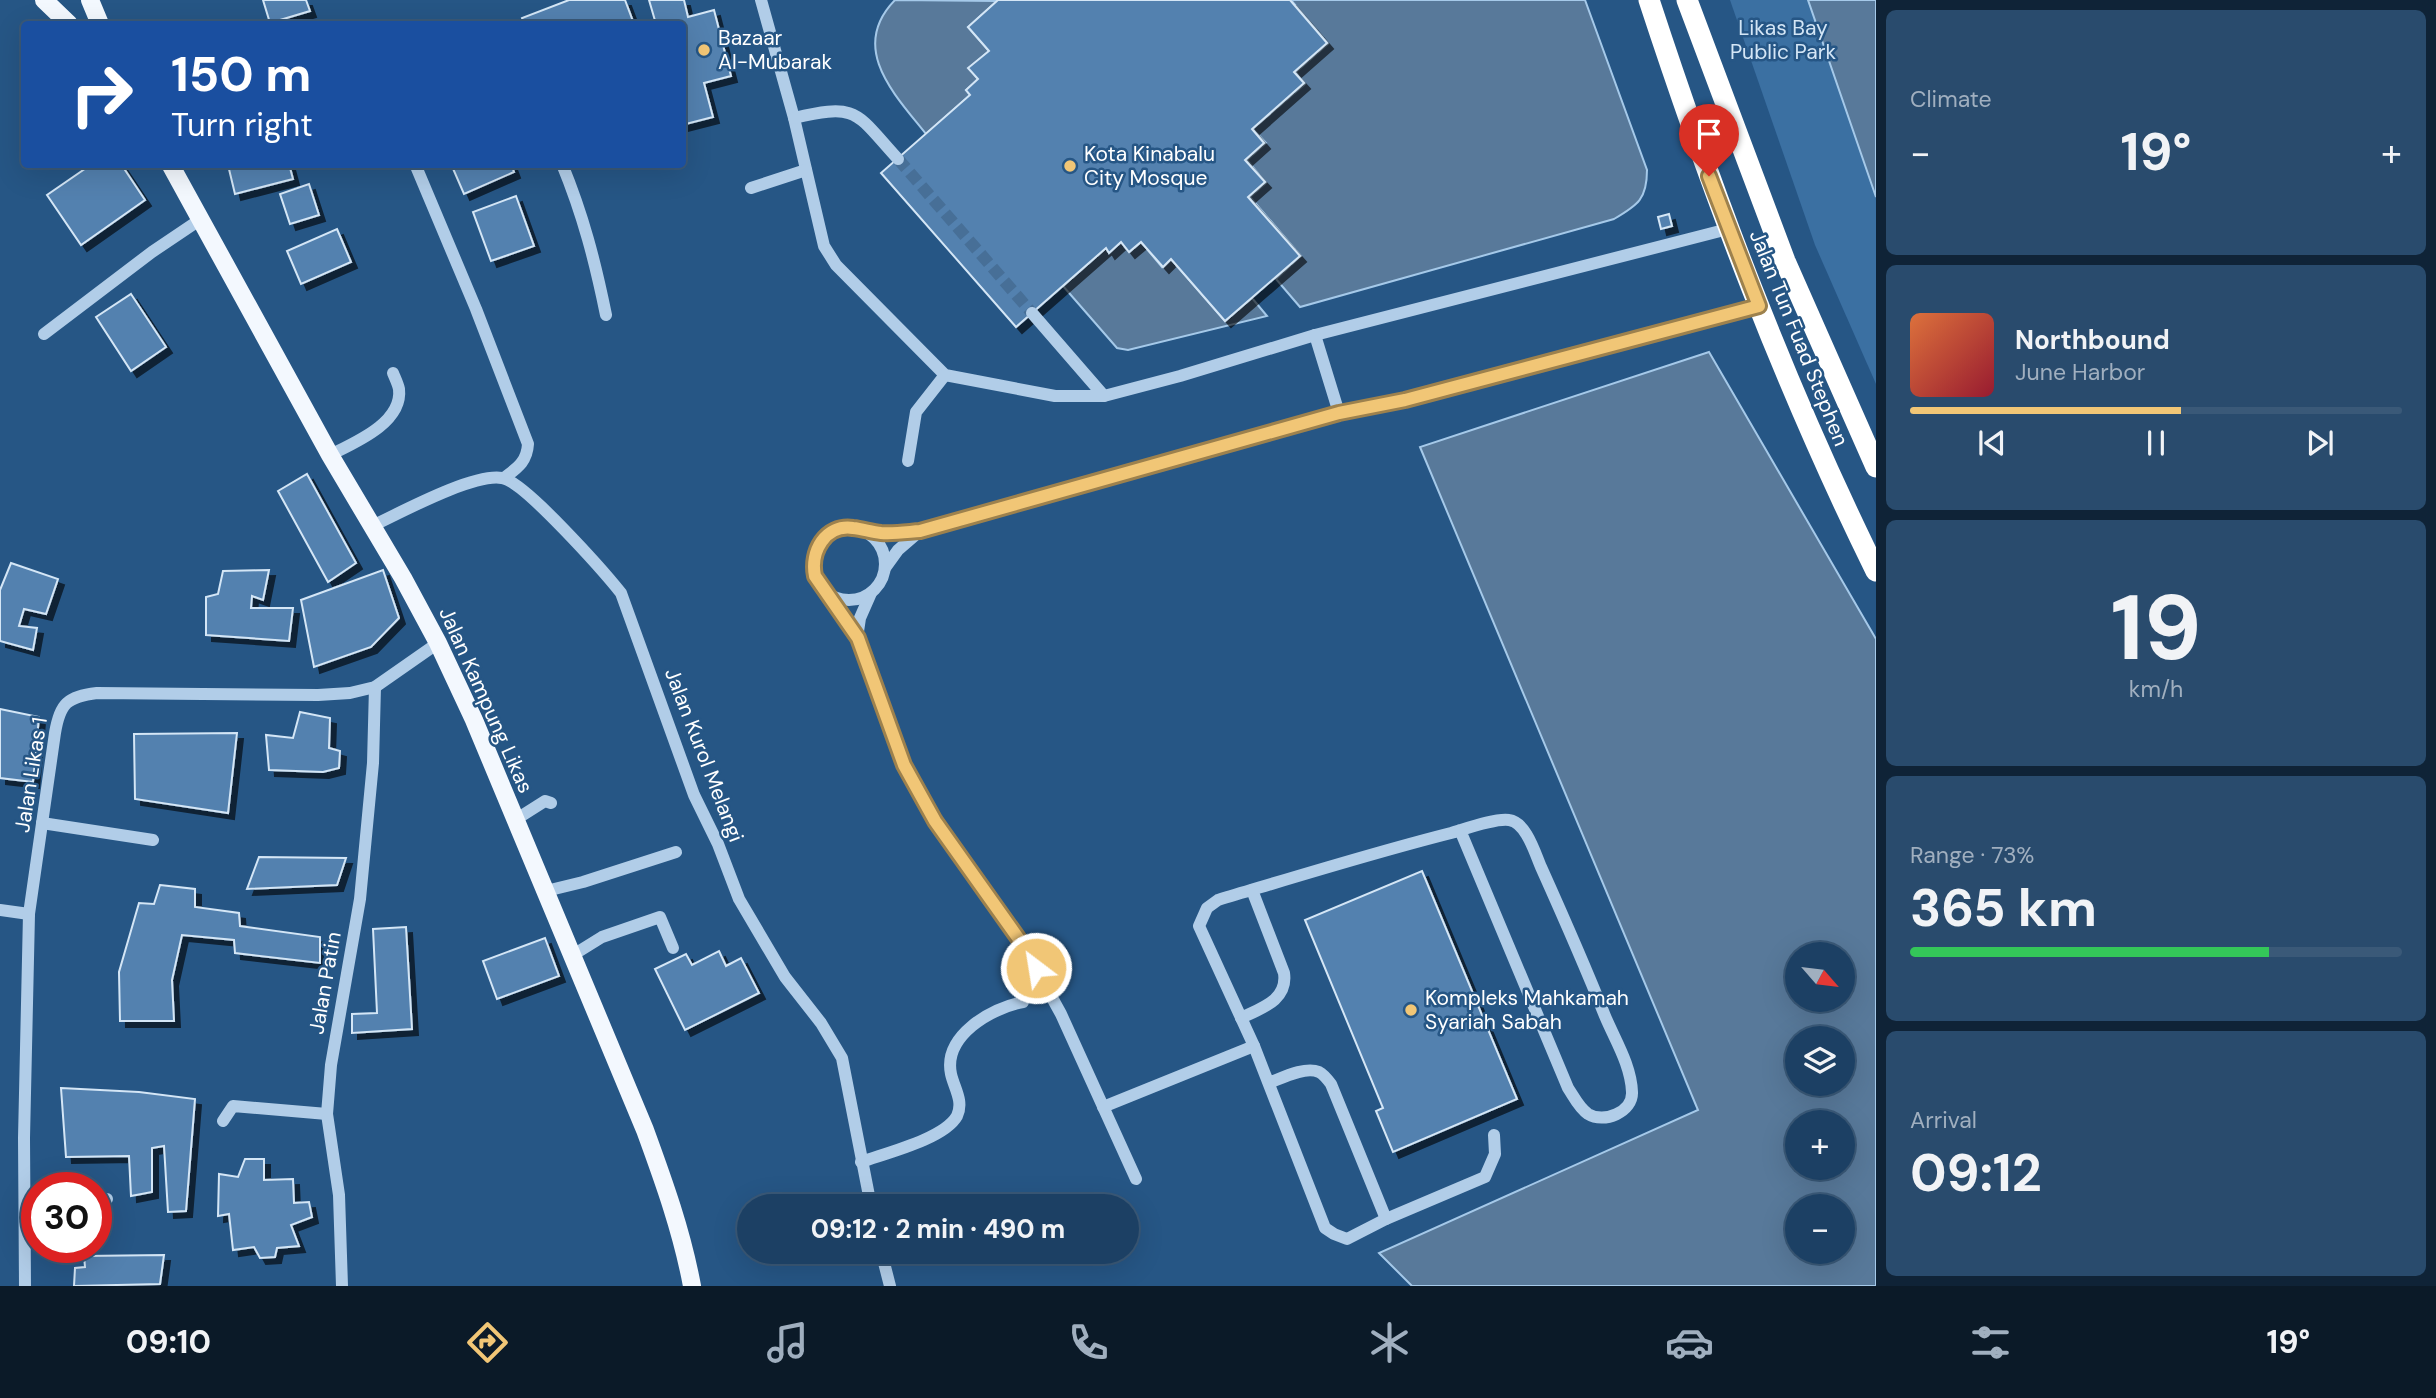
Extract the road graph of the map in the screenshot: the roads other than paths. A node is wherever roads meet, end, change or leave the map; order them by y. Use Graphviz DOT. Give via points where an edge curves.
graph roads {
  1 [pos="44,0"];
  2 [pos="90,0"];
  3 [pos="761,0"];
  4 [pos="1648,0"];
  5 [pos="1687,0"];
  6 [pos="66,21"];
  7 [pos="99,21"];
  8 [pos="794,118"];
  9 [pos="898,159"];
  10 [pos="172,168"];
  11 [pos="417,168"];
  12 [pos="564,168"];
  13 [pos="806,170"];
  14 [pos="751,188"];
  15 [pos="201,219"];
  16 [pos="1728,229"];
  17 [pos="1759,306"];
  18 [pos="1032,313"];
  19 [pos="606,315"];
  20 [pos="44,334"];
  21 [pos="1315,335"];
  22 [pos="393,373"];
  23 [pos="945,375"];
  24 [pos="1104,396"];
  25 [pos="1339,413"];
  26 [pos="330,455"];
  27 [pos="908,461"];
  28 [pos="1876,467"];
  29 [pos="504,478"];
  30 [pos="372,526"];
  31 [pos="863,531"];
  32 [pos="920,531"];
  33 [pos="884,570"];
  34 [pos="1876,571"];
  35 [pos="820,586"];
  36 [pos="873,590"];
  37 [pos="858,638"];
  38 [pos="438,643"];
  39 [pos="375,687"];
  40 [pos="551,803"];
  41 [pos="515,820"];
  42 [pos="42,823"];
  43 [pos="1460,830"];
  44 [pos="153,840"];
  45 [pos="676,852"];
  46 [pos="1252,890"];
  47 [pos="546,891"];
  48 [pos="0,909"];
  49 [pos="29,914"];
  50 [pos="673,948"];
  51 [pos="573,955"];
  52 [pos="1023,1002"];
  53 [pos="1241,1018"];
  54 [pos="1254,1046"];
  55 [pos="1269,1083"];
  56 [pos="1103,1107"];
  57 [pos="327,1114"];
  58 [pos="223,1121"];
  59 [pos="1494,1135"];
  60 [pos="862,1161"];
  61 [pos="31,1172"];
  62 [pos="1136,1179"];
  63 [pos="869,1194"];
  64 [pos="1386,1219"];
  65 [pos="27,1263"];
  66 [pos="884,1264"];
  67 [pos="25,1286"];
  68 [pos="342,1286"];
  69 [pos="692,1286"];
  70 [pos="890,1286"];
  1 -- 6 [label="main road"];
  2 -- 7 [label="main road"];
  3 -- 8 [label="street"];
  4 -- 16 [label="highway, Jalan Tun Fuad Stephen"];
  5 -- 28 [label="highway, Jalan Tun Fuad Stephen" via="1785,261"];
  8 -- 9 [label="street" via="830,110 859,116"];
  8 -- 13 [label="street"];
  10 -- 15 [label="main road, Jalan Kampung Likas"];
  11 -- 29 [label="street" via="528,444 522,463"];
  12 -- 19 [label="street" via="594,254"];
  13 -- 14 [label="street"];
  13 -- 23 [label="street" via="824,246 836,265"];
  15 -- 20 [label="street"];
  15 -- 26 [label="main road, Jalan Kampung Likas"];
  16 -- 17 [label="highway, Jalan Tun Fuad Stephen"];
  16 -- 21 [label="street"];
  17 -- 25 [label="street"];
  17 -- 34 [label="highway, Jalan Tun Fuad Stephen" via="1836,490"];
  18 -- 24 [label="street"];
  21 -- 24 [label="street"];
  21 -- 25 [label="street"];
  22 -- 26 [label="street" via="399,390 391,415"];
  23 -- 24 [label="street" via="1055,396"];
  23 -- 27 [label="street" via="916,412"];
  25 -- 32 [label="street"];
  26 -- 30 [label="main road, Jalan Kampung Likas"];
  29 -- 30 [label="street" via="461,486"];
  29 -- 60 [label="street, Jalan Kurol Melangi" via="542,508 621,593 694,795 739,899 785,977 842,1058"];
  30 -- 38 [label="main road, Jalan Kampung Likas"];
  31 -- 32 [label="street"];
  31 -- 33 [label="street" via="880,547"];
  31 -- 35 [label="street" via="840,529 820,542 813,564"];
  32 -- 33 [label="street"];
  33 -- 36 [label="street"];
  35 -- 36 [label="street" via="840,599 852,600"];
  35 -- 37 [label="street"];
  36 -- 37 [label="street" via="863,609"];
  37 -- 56 [label="street" via="904,765 935,821 1023,945 1061,1014"];
  38 -- 39 [label="street, Jalan Likas 1"];
  38 -- 41 [label="main road, Jalan Kampung Likas"];
  39 -- 42 [label="street, Jalan Likas 1" via="318,695 97,692 72,698 58,717"];
  39 -- 57 [label="street, Jalan Patin" via="375,738 361,886"];
  40 -- 41 [label="street" via="545,801"];
  41 -- 47 [label="main road, Jalan Kampung Likas"];
  42 -- 44 [label="street"];
  42 -- 49 [label="street, Jalan Likas 1"];
  43 -- 43 [label="street" via="1507,819 1516,822 1529,840 1623,1058 1633,1095 1621,1112 1589,1115 1569,1088"];
  43 -- 46 [label="street"];
  45 -- 47 [label="street"];
  46 -- 53 [label="street" via="1285,983 1278,998"];
  46 -- 53 [label="street" via="1218,900 1207,908 1199,926"];
  47 -- 51 [label="main road, Jalan Kampung Likas"];
  48 -- 49 [label="street"];
  49 -- 61 [label="street, Jalan Likas 1"];
  50 -- 51 [label="street" via="660,916 602,937"];
  51 -- 69 [label="main road, Jalan Kampung Likas" via="667,1189"];
  52 -- 60 [label="street" via="997,1009 958,1038 950,1057 950,1073 959,1097 956,1116 935,1136"];
  53 -- 54 [label="street"];
  54 -- 55 [label="street"];
  54 -- 56 [label="street"];
  55 -- 64 [label="street" via="1314,1071 1331,1084"];
  55 -- 64 [label="street" via="1325,1228 1346,1239"];
  56 -- 62 [label="street"];
  57 -- 58 [label="street" via="233,1106"];
  57 -- 68 [label="street, Jalan Patin" via="339,1195"];
  59 -- 64 [label="street" via="1495,1154 1485,1177"];
  60 -- 63 [label="street, Jalan Kurol Melangi"];
  65 -- 67 [label="street, Jalan Likas 1"];
  66 -- 70 [label="street"];
}
